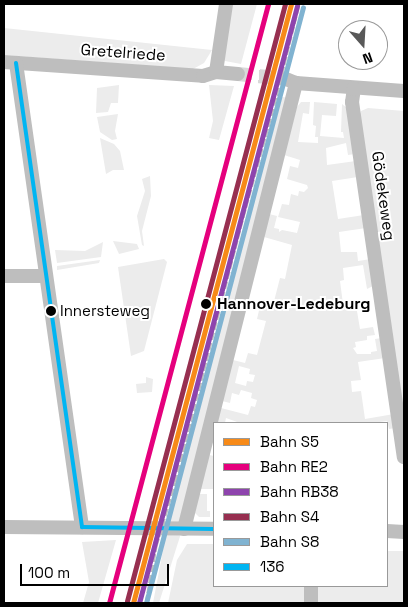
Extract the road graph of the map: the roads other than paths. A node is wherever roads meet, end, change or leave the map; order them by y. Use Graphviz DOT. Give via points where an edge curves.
graph roads {
  1 [pos="226,4"];
  2 [pos="10,63"];
  3 [pos="216,72"];
  4 [pos="238,74"];
  5 [pos="354,88"];
  6 [pos="404,91"];
  7 [pos="4,276"];
  8 [pos="46,276"];
  9 [pos="404,456"];
  10 [pos="4,527"];
  11 [pos="82,528"];
  12 [pos="184,529"];
  13 [pos="213,529"];
  14 [pos="388,531"];
  15 [pos="404,532"];
  16 [pos="311,587"];
  17 [pos="310,603"];
  1 -- 3 [label="street"];
  2 -- 3 [label="street, Gretelriede" via="203,76"];
  2 -- 8 [label="street"];
  3 -- 4 [label="street, Gretelriede"];
  5 -- 6 [label="street"];
  5 -- 9 [label="street, Gödekeweg" via="352,102"];
  5 -- 12 [label="street" via="291,81"];
  7 -- 8 [label="street"];
  8 -- 11 [label="street"];
  10 -- 11 [label="street"];
  11 -- 12 [label="street"];
  12 -- 13 [label="street"];
  14 -- 15 [label="street"];
  16 -- 17 [label="street"];
}
